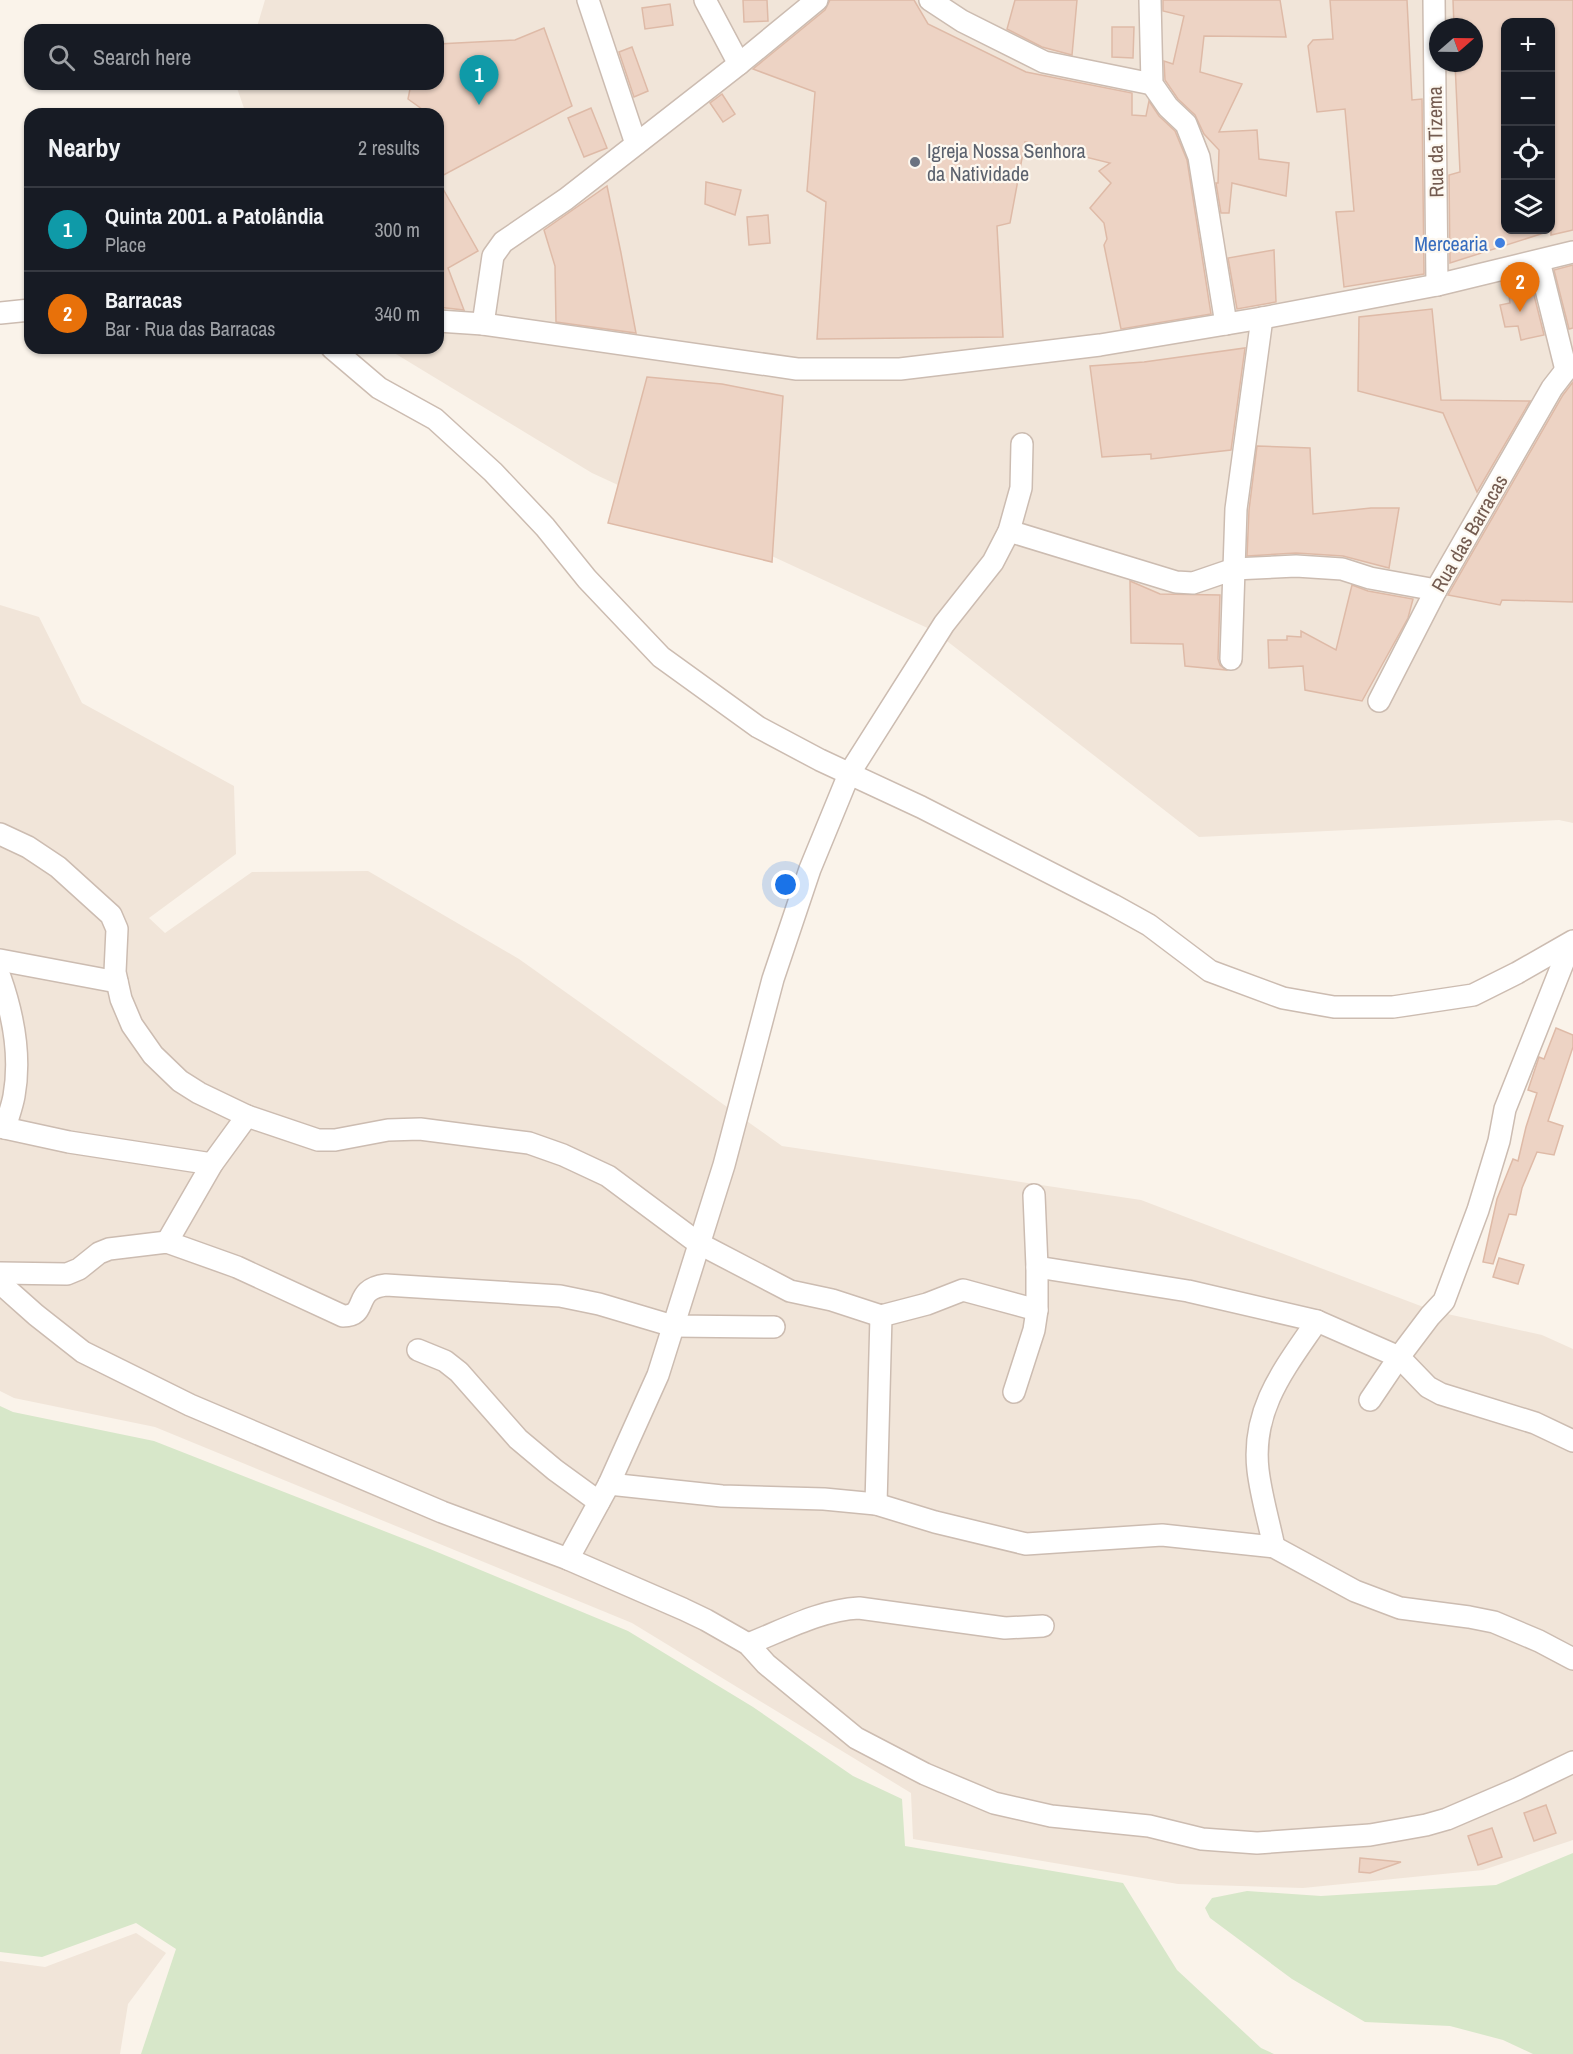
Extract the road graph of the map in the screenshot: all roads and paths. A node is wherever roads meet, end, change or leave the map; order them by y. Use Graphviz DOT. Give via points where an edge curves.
graph roads {
  1 [pos="588,0"];
  2 [pos="705,0"];
  3 [pos="817,0"];
  4 [pos="930,0"];
  5 [pos="1150,0"];
  6 [pos="1434,0"];
  7 [pos="740,64"];
  8 [pos="1152,84"];
  9 [pos="636,144"];
  10 [pos="1573,252"];
  11 [pos="1539,261"];
  12 [pos="1437,285"];
  13 [pos="24,311"];
  14 [pos="0,313"];
  15 [pos="1262,318"];
  16 [pos="444,321"];
  17 [pos="483,324"];
  18 [pos="1226,324"];
  19 [pos="339,354"];
  20 [pos="1569,369"];
  21 [pos="1022,444"];
  22 [pos="1009,531"];
  23 [pos="1234,569"];
  24 [pos="1436,590"];
  25 [pos="1231,659"];
  26 [pos="1379,701"];
  27 [pos="849,774"];
  28 [pos="0,834"];
  29 [pos="1573,941"];
  30 [pos="1573,948"];
  31 [pos="0,960"];
  32 [pos="0,976"];
  33 [pos="117,982"];
  34 [pos="247,1116"];
  35 [pos="3,1127"];
  36 [pos="212,1164"];
  37 [pos="1034,1195"];
  38 [pos="167,1242"];
  39 [pos="698,1243"];
  40 [pos="1037,1267"];
  41 [pos="0,1273"];
  42 [pos="0,1283"];
  43 [pos="1037,1310"];
  44 [pos="880,1316"];
  45 [pos="1317,1321"];
  46 [pos="673,1326"];
  47 [pos="774,1328"];
  48 [pos="418,1350"];
  49 [pos="1399,1357"];
  50 [pos="1014,1392"];
  51 [pos="1370,1400"];
  52 [pos="1573,1441"];
  53 [pos="604,1493"];
  54 [pos="876,1504"];
  55 [pos="1274,1547"];
  56 [pos="568,1559"];
  57 [pos="1043,1626"];
  58 [pos="748,1644"];
  59 [pos="1573,1659"];
  60 [pos="1573,1761"];
  1 -- 9 [label="street"];
  2 -- 7 [label="street"];
  3 -- 7 [label="street"];
  4 -- 8 [label="street" via="1044,63"];
  5 -- 8 [label="street"];
  6 -- 12 [label="street, Rua da Tizema"];
  7 -- 9 [label="street"];
  8 -- 18 [label="street" via="1186,124 1199,157"];
  9 -- 17 [label="street" via="503,242 493,256"];
  10 -- 11 [label="street"];
  11 -- 12 [label="street"];
  11 -- 20 [label="street"];
  12 -- 15 [label="street"];
  13 -- 14 [label="street"];
  15 -- 18 [label="street"];
  15 -- 23 [label="street" via="1236,509"];
  16 -- 17 [label="street"];
  17 -- 18 [label="street" via="808,369 900,369 1100,345"];
  19 -- 27 [label="street" via="379,388 435,419 493,471 660,657 758,727"];
  20 -- 24 [label="street, Rua das Barracas" via="1552,388"];
  21 -- 22 [label="street" via="1021,488"];
  22 -- 23 [label="street" via="1176,582 1193,583"];
  22 -- 27 [label="street" via="993,561 944,624"];
  23 -- 24 [label="street" via="1342,569"];
  23 -- 25 [label="street"];
  24 -- 26 [label="street, Rua das Barracas"];
  27 -- 29 [label="street" via="1113,904 1149,925 1210,971 1283,998 1334,1007 1393,1007 1473,995"];
  27 -- 39 [label="street" via="810,869 773,979 724,1165"];
  28 -- 33 [label="street" via="58,867 111,915 117,929"];
  30 -- 49 [label="street" via="1565,958 1506,1109 1478,1210 1444,1301"];
  31 -- 33 [label="street"];
  32 -- 35 [label="street" via="8,1000 16,1055 14,1098"];
  33 -- 34 [label="street" via="132,1025 153,1055 180,1081"];
  34 -- 36 [label="street"];
  34 -- 39 [label="street" via="318,1140 420,1129 529,1143 608,1176"];
  35 -- 36 [label="street"];
  36 -- 38 [label="street"];
  37 -- 40 [label="street"];
  38 -- 41 [label="street" via="109,1249 67,1274"];
  38 -- 46 [label="street" via="237,1267 343,1316 357,1312 366,1291 386,1285 560,1296"];
  39 -- 44 [label="street" via="790,1291"];
  39 -- 46 [label="street"];
  40 -- 43 [label="street"];
  40 -- 45 [label="street" via="1188,1291"];
  42 -- 56 [label="street" via="84,1352 190,1405 442,1512"];
  43 -- 44 [label="street" via="963,1290"];
  43 -- 50 [label="street"];
  44 -- 54 [label="street"];
  45 -- 49 [label="street"];
  45 -- 55 [label="street" via="1262,1414 1258,1471"];
  46 -- 47 [label="street"];
  46 -- 53 [label="street" via="658,1375"];
  48 -- 53 [label="street" via="445,1361 459,1372 518,1439 555,1470"];
  49 -- 51 [label="street"];
  49 -- 52 [label="street" via="1428,1387 1441,1394 1534,1422"];
  53 -- 54 [label="street"];
  53 -- 56 [label="street"];
  54 -- 55 [label="street" via="1026,1544 1162,1535"];
  55 -- 59 [label="street" via="1356,1591 1400,1608 1494,1622"];
  56 -- 58 [label="street" via="683,1609"];
  57 -- 58 [label="street" via="1005,1628 859,1608 840,1609"];
  58 -- 60 [label="street" via="766,1664 856,1738 955,1787 994,1803 1051,1816 1149,1826 1202,1839 1257,1843 1371,1835 1426,1825 1517,1789"];
}
